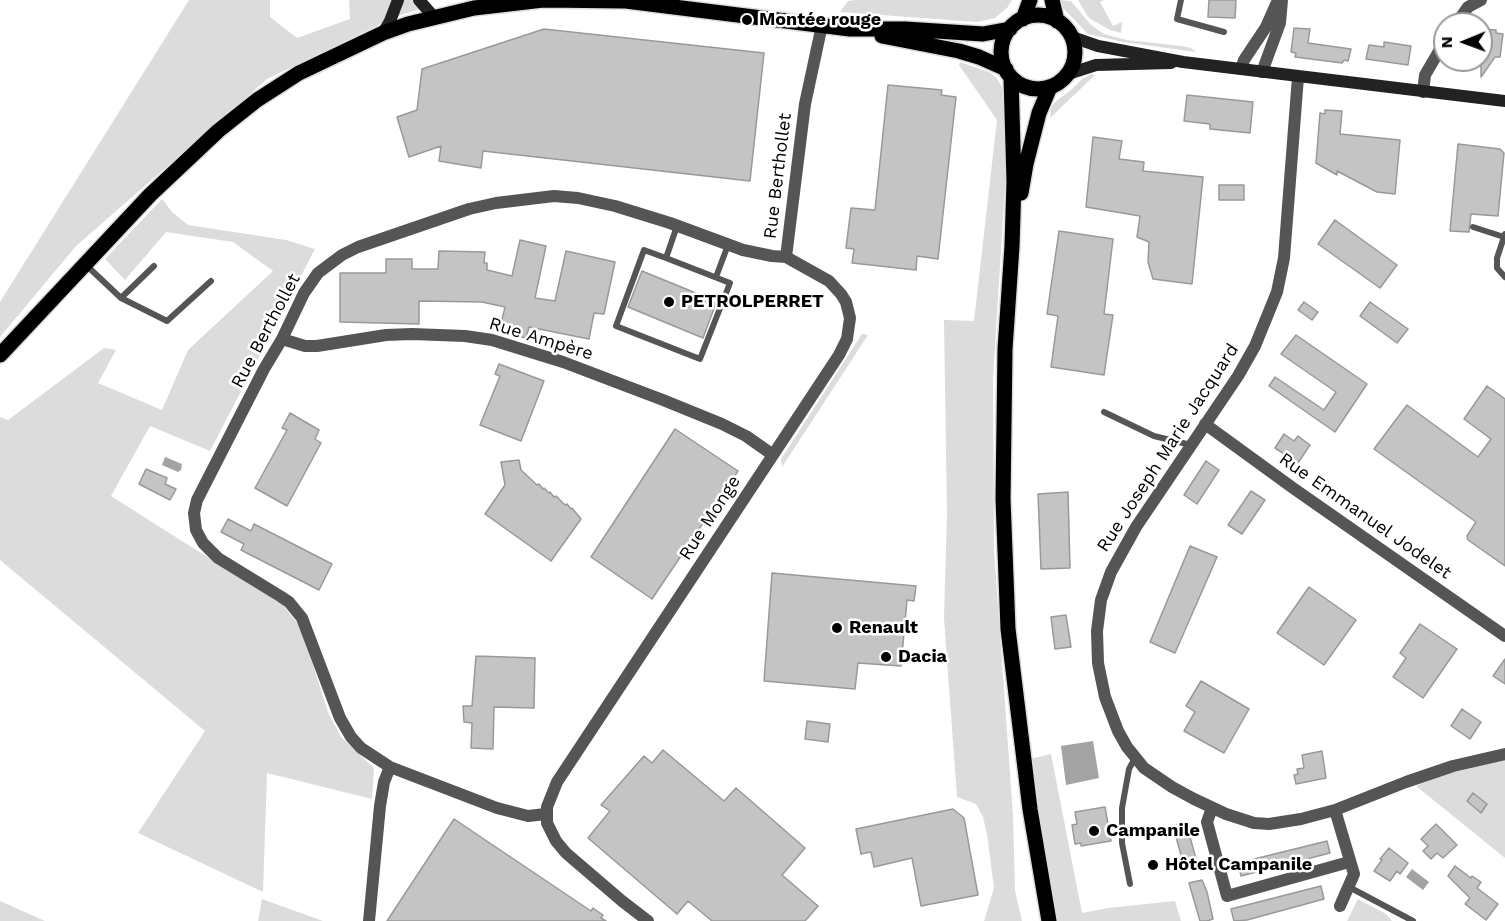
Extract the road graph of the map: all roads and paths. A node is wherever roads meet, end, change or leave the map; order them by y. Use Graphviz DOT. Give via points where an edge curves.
graph roads {
  1 [pos="398,0"];
  2 [pos="419,0"];
  3 [pos="536,0"];
  4 [pos="543,0"];
  5 [pos="556,0"];
  6 [pos="1030,0"];
  7 [pos="1052,0"];
  8 [pos="1181,0"];
  9 [pos="1280,0"];
  10 [pos="1481,0"];
  11 [pos="1465,12"];
  12 [pos="433,16"];
  13 [pos="1023,19"];
  14 [pos="1057,21"];
  15 [pos="822,25"];
  16 [pos="850,29"];
  17 [pos="1010,29"];
  18 [pos="1224,32"];
  19 [pos="383,33"];
  20 [pos="1072,37"];
  21 [pos="1433,61"];
  22 [pos="1181,62"];
  23 [pos="1241,69"];
  24 [pos="1262,72"];
  25 [pos="1008,73"];
  26 [pos="1068,74"];
  27 [pos="1298,77"];
  28 [pos="1050,87"];
  29 [pos="1423,92"];
  30 [pos="1505,101"];
  31 [pos="677,226"];
  32 [pos="1473,227"];
  33 [pos="1504,236"];
  34 [pos="729,244"];
  35 [pos="1012,246"];
  36 [pos="786,257"];
  37 [pos="666,258"];
  38 [pos="85,265"];
  39 [pos="154,266"];
  40 [pos="716,277"];
  41 [pos="1505,277"];
  42 [pos="211,281"];
  43 [pos="122,298"];
  44 [pos="282,339"];
  45 [pos="0,355"];
  46 [pos="1104,412"];
  47 [pos="1206,424"];
  48 [pos="1191,445"];
  49 [pos="773,454"];
  50 [pos="1505,636"];
  51 [pos="1505,753"];
  52 [pos="1135,758"];
  53 [pos="390,767"];
  54 [pos="1212,808"];
  55 [pos="1335,810"];
  56 [pos="546,814"];
  57 [pos="1349,862"];
  58 [pos="1130,884"];
  59 [pos="1349,886"];
  60 [pos="1340,906"];
  61 [pos="369,921"];
  62 [pos="648,921"];
  63 [pos="1049,921"];
  64 [pos="1411,921"];
  1 -- 19 [label="main road"];
  2 -- 12 [label="main road"];
  3 -- 4 [label="main road"];
  3 -- 12 [label="main road"];
  4 -- 5 [label="main road"];
  5 -- 15 [label="main road" via="626,1"];
  6 -- 13 [label="main road"];
  7 -- 14 [label="main road"];
  8 -- 18 [label="lane" via="1177,19"];
  9 -- 23 [label="street"];
  9 -- 24 [label="street" via="1280,23"];
  10 -- 11 [label="street"];
  12 -- 19 [label="main road"];
  13 -- 14 [label="main road" via="1044,16"];
  13 -- 17 [label="main road"];
  14 -- 20 [label="main road"];
  15 -- 16 [label="main road"];
  15 -- 36 [label="street, Rue Berthollet" via="810,71"];
  16 -- 17 [label="main road" via="983,34"];
  16 -- 25 [label="main road" via="959,51"];
  17 -- 25 [label="main road" via="1002,48"];
  19 -- 38 [label="main road" via="299,73 249,106 180,165"];
  20 -- 22 [label="main road"];
  20 -- 26 [label="main road" via="1075,53"];
  21 -- 29 [label="street" via="1425,75"];
  22 -- 23 [label="main road"];
  22 -- 26 [label="main road" via="1096,65"];
  23 -- 24 [label="main road"];
  24 -- 27 [label="main road"];
  25 -- 28 [label="main road" via="1029,88"];
  25 -- 35 [label="main road" via="1014,161"];
  26 -- 28 [label="main road"];
  27 -- 29 [label="main road"];
  27 -- 47 [label="street, Rue Joseph Marie Jacquard" via="1284,258 1277,292 1255,346"];
  28 -- 35 [label="main road" via="1039,112 1026,164"];
  29 -- 30 [label="main road"];
  31 -- 34 [label="street, Rue Berthollet"];
  31 -- 37 [label="lane"];
  31 -- 44 [label="street, Rue Berthollet" via="615,206 554,196 469,209 342,255 318,273"];
  32 -- 33 [label="lane"];
  33 -- 41 [label="lane" via="1497,264"];
  34 -- 36 [label="street, Rue Berthollet" via="758,254"];
  34 -- 40 [label="lane"];
  35 -- 63 [label="main road" via="1005,349 1003,499 1008,628 1030,809"];
  36 -- 49 [label="street, Rue Monge" via="836,287 846,302 850,326 839,355"];
  37 -- 40 [label="lane"];
  37 -- 40 [label="lane" via="644,250 616,326 699,359 730,283"];
  38 -- 43 [label="lane"];
  38 -- 45 [label="main road"];
  39 -- 43 [label="lane"];
  42 -- 43 [label="lane" via="168,321"];
  44 -- 49 [label="street, Rue Ampère" via="305,346 412,334 492,340 663,400 722,424"];
  44 -- 53 [label="street, Rue Berthollet" via="199,495 195,525 203,543 218,558 272,590 295,610 309,635 345,728 362,748"];
  46 -- 48 [label="lane" via="1154,436"];
  47 -- 48 [label="street, Rue Joseph Marie Jacquard"];
  47 -- 50 [label="street, Rue Emmanuel Jodelet"];
  48 -- 52 [label="street, Rue Joseph Marie Jacquard" via="1118,558 1105,586 1099,614 1097,647 1105,697 1118,731"];
  49 -- 56 [label="street, Rue Monge" via="557,782"];
  51 -- 55 [label="street, Rue Joseph Marie Jacquard" via="1453,766"];
  52 -- 54 [label="street, Rue Joseph Marie Jacquard" via="1172,787"];
  52 -- 58 [label="lane" via="1122,807 1122,843"];
  53 -- 56 [label="street, Rue Berthollet" via="513,813"];
  53 -- 61 [label="street" via="380,806"];
  54 -- 55 [label="street, Rue Joseph Marie Jacquard" via="1240,820 1269,824"];
  54 -- 57 [label="street" via="1208,822 1227,896"];
  55 -- 57 [label="street"];
  56 -- 62 [label="street" via="556,841 566,853"];
  57 -- 59 [label="street" via="1354,874"];
  59 -- 60 [label="street"];
  59 -- 64 [label="lane"];
}
